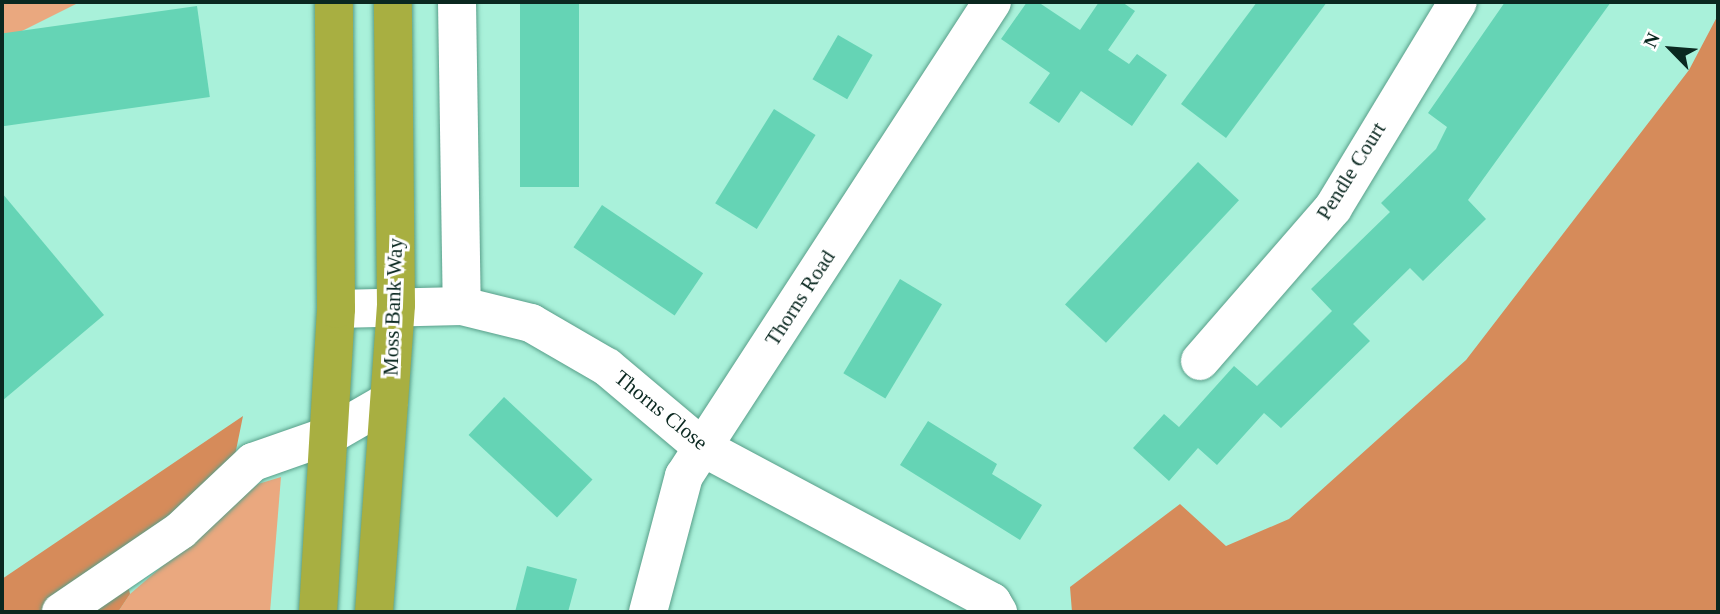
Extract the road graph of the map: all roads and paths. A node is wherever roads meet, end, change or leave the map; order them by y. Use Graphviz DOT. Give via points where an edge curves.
graph roads {
  1 [pos="334,2"];
  2 [pos="393,2"];
  3 [pos="457,2"];
  4 [pos="992,2"];
  5 [pos="1458,2"];
  6 [pos="396,305"];
  7 [pos="462,306"];
  8 [pos="336,309"];
  9 [pos="1200,361"];
  10 [pos="389,401"];
  11 [pos="330,435"];
  12 [pos="702,447"];
  13 [pos="61,612"];
  14 [pos="318,612"];
  15 [pos="374,612"];
  16 [pos="648,612"];
  17 [pos="998,612"];
  1 -- 8 [label="highway"];
  2 -- 6 [label="highway, Moss Bank Way"];
  3 -- 7 [label="street"];
  4 -- 12 [label="street, Thorns Road"];
  5 -- 9 [label="street, Pendle Court" via="1333,208"];
  6 -- 7 [label="street, Thorns Close"];
  6 -- 8 [label="street, Thorns Close"];
  6 -- 10 [label="highway, Moss Bank Way"];
  7 -- 12 [label="street, Thorns Close" via="531,323 571,342"];
  8 -- 11 [label="highway"];
  10 -- 11 [label="street"];
  10 -- 15 [label="highway, Moss Bank Way"];
  11 -- 13 [label="street" via="253,462 181,530"];
  11 -- 14 [label="highway"];
  12 -- 16 [label="street, Thorns Road" via="679,491"];
  12 -- 17 [label="street, Thorns Close" via="992,602"];
}
